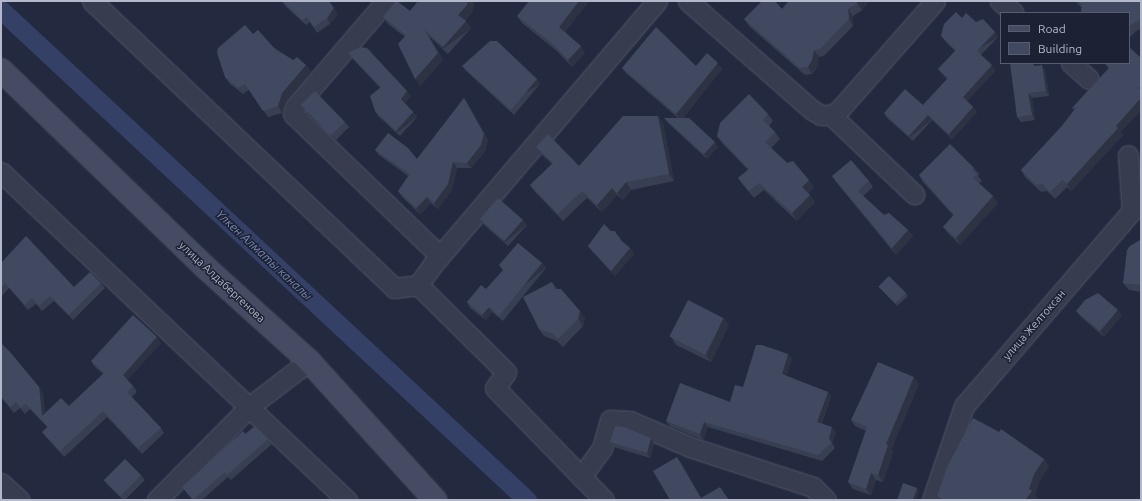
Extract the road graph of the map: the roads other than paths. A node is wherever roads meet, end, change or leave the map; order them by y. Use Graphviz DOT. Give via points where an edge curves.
graph roads {
  1 [pos="92,1"];
  2 [pos="386,1"];
  3 [pos="657,1"];
  4 [pos="688,1"];
  5 [pos="935,1"];
  6 [pos="1000,1"];
  7 [pos="1013,12"];
  8 [pos="1072,64"];
  9 [pos="1,70"];
  10 [pos="1089,79"];
  11 [pos="831,115"];
  12 [pos="1128,155"];
  13 [pos="1,172"];
  14 [pos="914,194"];
  15 [pos="440,256"];
  16 [pos="418,285"];
  17 [pos="309,361"];
  18 [pos="250,406"];
  19 [pos="581,477"];
  20 [pos="1,483"];
  21 [pos="19,500"];
  22 [pos="157,500"];
  23 [pos="346,500"];
  24 [pos="436,500"];
  25 [pos="604,500"];
  26 [pos="826,500"];
  27 [pos="932,500"];
  1 -- 16 [label="street" via="394,288"];
  2 -- 15 [label="street" via="295,107 293,114"];
  3 -- 15 [label="street"];
  4 -- 11 [label="street" via="812,110 821,115"];
  5 -- 11 [label="street" via="839,110"];
  6 -- 7 [label="street"];
  8 -- 10 [label="street"];
  9 -- 17 [label="main road, улица Алдабергенова" via="206,268"];
  11 -- 14 [label="street"];
  12 -- 27 [label="street, улица Желтоксан" via="1132,211 964,406"];
  13 -- 18 [label="street"];
  15 -- 16 [label="street"];
  16 -- 19 [label="street" via="506,372 495,388"];
  17 -- 18 [label="street"];
  17 -- 24 [label="main road, улица Алдабергенова"];
  18 -- 22 [label="street"];
  18 -- 23 [label="street"];
  19 -- 25 [label="street"];
  19 -- 26 [label="street" via="602,448 610,420 630,421 690,447 813,487"];
  20 -- 21 [label="street"];
}
